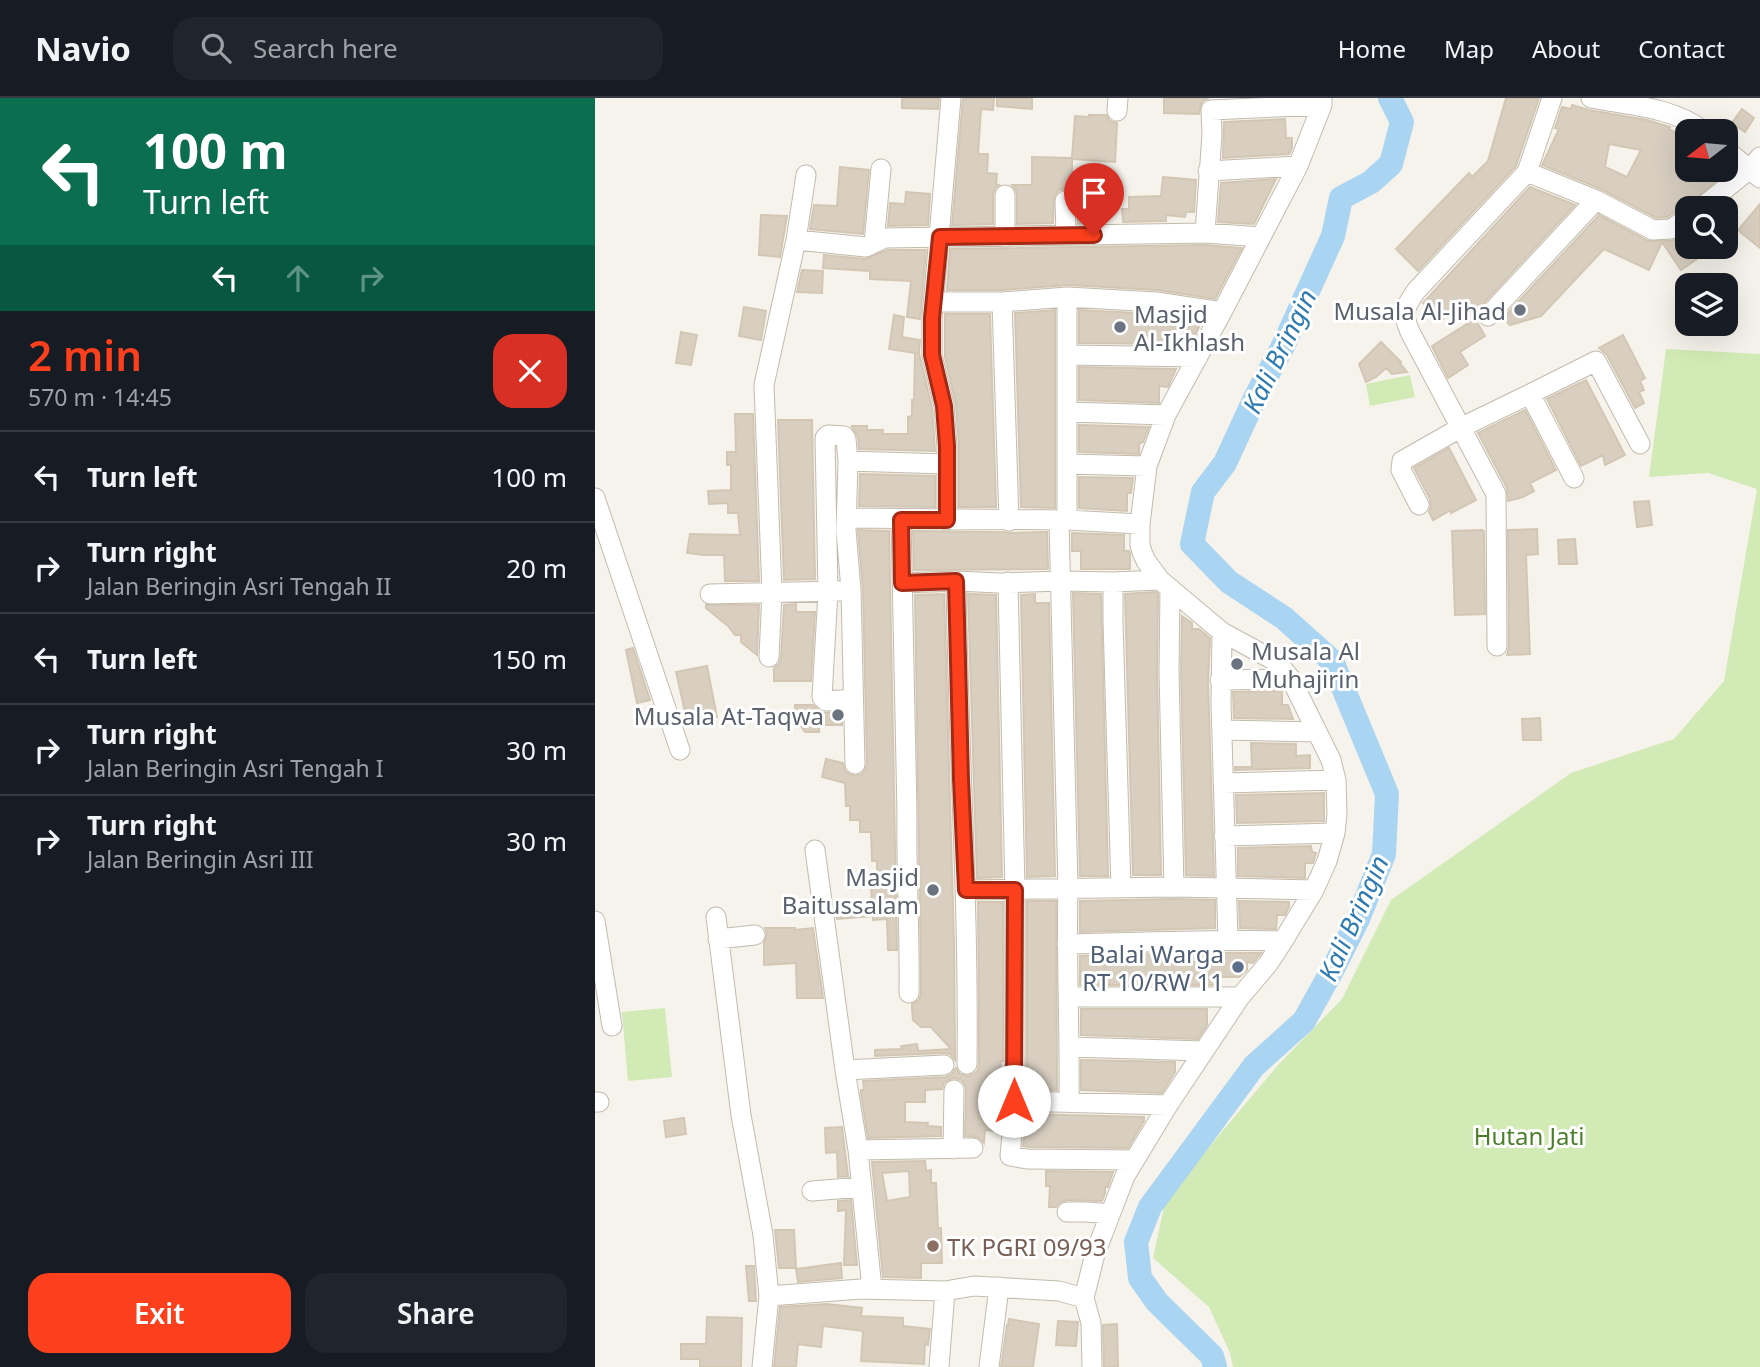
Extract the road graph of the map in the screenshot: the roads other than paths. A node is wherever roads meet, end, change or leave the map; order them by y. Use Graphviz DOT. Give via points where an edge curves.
graph roads {
  1 [pos="951,98"];
  2 [pos="1552,98"];
  3 [pos="1591,98"];
  4 [pos="1322,102"];
  5 [pos="1210,104"];
  6 [pos="1681,107"];
  7 [pos="1738,157"];
  8 [pos="1298,166"];
  9 [pos="1757,168"];
  10 [pos="881,169"];
  11 [pos="1208,171"];
  12 [pos="1527,172"];
  13 [pos="806,175"];
  14 [pos="1005,195"];
  15 [pos="1718,196"];
  16 [pos="1596,200"];
  17 [pos="1066,201"];
  18 [pos="1675,226"];
  19 [pos="1205,233"];
  20 [pos="1066,235"];
  21 [pos="940,237"];
  22 [pos="1005,237"];
  23 [pos="1261,237"];
  24 [pos="796,240"];
  25 [pos="874,243"];
  26 [pos="1067,297"];
  27 [pos="934,302"];
  28 [pos="1002,302"];
  29 [pos="1222,312"];
  30 [pos="1487,316"];
  31 [pos="1068,355"];
  32 [pos="1198,357"];
  33 [pos="1530,394"];
  34 [pos="1068,412"];
  35 [pos="1166,415"];
  36 [pos="1460,428"];
  37 [pos="1640,444"];
  38 [pos="848,461"];
  39 [pos="946,464"];
  40 [pos="1067,464"];
  41 [pos="1147,466"];
  42 [pos="1574,478"];
  43 [pos="595,498"];
  44 [pos="1419,505"];
  45 [pos="901,520"];
  46 [pos="947,520"];
  47 [pos="1009,521"];
  48 [pos="1063,521"];
  49 [pos="1140,524"];
  50 [pos="840,526"];
  51 [pos="956,581"];
  52 [pos="1061,581"];
  53 [pos="1007,582"];
  54 [pos="1113,582"];
  55 [pos="902,583"];
  56 [pos="1165,584"];
  57 [pos="851,590"];
  58 [pos="772,592"];
  59 [pos="828,592"];
  60 [pos="711,594"];
  61 [pos="1223,632"];
  62 [pos="1497,646"];
  63 [pos="769,657"];
  64 [pos="1290,679"];
  65 [pos="1220,680"];
  66 [pos="853,699"];
  67 [pos="1222,730"];
  68 [pos="1316,732"];
  69 [pos="680,750"];
  70 [pos="855,764"];
  71 [pos="1336,780"];
  72 [pos="1223,783"];
  73 [pos="1335,833"];
  74 [pos="1224,836"];
  75 [pos="815,850"];
  76 [pos="1174,887"];
  77 [pos="1068,888"];
  78 [pos="1121,888"];
  79 [pos="1226,888"];
  80 [pos="966,890"];
  81 [pos="1015,890"];
  82 [pos="1314,890"];
  83 [pos="716,917"];
  84 [pos="595,921"];
  85 [pos="755,936"];
  86 [pos="718,939"];
  87 [pos="1228,940"];
  88 [pos="1283,941"];
  89 [pos="1067,944"];
  90 [pos="909,993"];
  91 [pos="1069,997"];
  92 [pos="1240,997"];
  93 [pos="612,1026"];
  94 [pos="1070,1048"];
  95 [pos="1204,1051"];
  96 [pos="967,1063"];
  97 [pos="944,1065"];
  98 [pos="845,1070"];
  99 [pos="954,1090"];
  100 [pos="1014,1101"];
  101 [pos="1069,1102"];
  102 [pos="1168,1105"];
  103 [pos="973,1148"];
  104 [pos="953,1149"];
  105 [pos="858,1150"];
  106 [pos="1134,1160"];
  107 [pos="862,1187"];
  108 [pos="812,1191"];
  109 [pos="1067,1212"];
  110 [pos="1110,1214"];
  111 [pos="999,1287"];
  112 [pos="872,1289"];
  113 [pos="945,1291"];
  114 [pos="769,1296"];
  115 [pos="1084,1298"];
  116 [pos="762,1367"];
  117 [pos="939,1367"];
  118 [pos="989,1367"];
  119 [pos="1091,1367"];
  1 -- 21 [label="street"];
  2 -- 12 [label="street"];
  3 -- 6 [label="street"];
  4 -- 5 [label="street"];
  4 -- 8 [label="street"];
  5 -- 11 [label="street"];
  7 -- 9 [label="street"];
  8 -- 11 [label="street"];
  8 -- 23 [label="street"];
  9 -- 15 [label="street"];
  10 -- 25 [label="street"];
  11 -- 19 [label="street"];
  12 -- 16 [label="street"];
  12 -- 36 [label="street" via="1416,291 1404,312"];
  13 -- 24 [label="street"];
  14 -- 22 [label="street"];
  16 -- 18 [label="street" via="1653,230"];
  16 -- 30 [label="street"];
  17 -- 20 [label="street"];
  19 -- 20 [label="street"];
  19 -- 23 [label="street"];
  20 -- 22 [label="street"];
  21 -- 22 [label="street"];
  21 -- 25 [label="street" via="885,238"];
  21 -- 27 [label="street"];
  23 -- 29 [label="street"];
  24 -- 25 [label="street" via="866,247"];
  24 -- 58 [label="street" via="764,385"];
  26 -- 28 [label="street"];
  26 -- 29 [label="street" via="1157,302"];
  26 -- 31 [label="street"];
  27 -- 28 [label="street"];
  27 -- 39 [label="street" via="932,355 944,406"];
  28 -- 47 [label="street"];
  29 -- 32 [label="street"];
  31 -- 32 [label="street"];
  31 -- 34 [label="street"];
  32 -- 35 [label="street"];
  33 -- 36 [label="street"];
  33 -- 37 [label="street" via="1596,360"];
  33 -- 42 [label="street"];
  34 -- 35 [label="street"];
  34 -- 40 [label="street"];
  35 -- 41 [label="street"];
  36 -- 44 [label="street" via="1402,461 1401,470"];
  36 -- 62 [label="street" via="1496,494"];
  38 -- 39 [label="street"];
  38 -- 50 [label="street"];
  38 -- 50 [label="street" via="846,439 825,436"];
  39 -- 46 [label="street"];
  40 -- 41 [label="street"];
  40 -- 48 [label="street"];
  41 -- 49 [label="street"];
  43 -- 69 [label="street"];
  45 -- 46 [label="street"];
  45 -- 50 [label="street"];
  45 -- 55 [label="street"];
  46 -- 47 [label="street"];
  47 -- 48 [label="street"];
  48 -- 49 [label="street"];
  48 -- 52 [label="street"];
  49 -- 56 [label="street" via="1142,552"];
  50 -- 57 [label="street"];
  50 -- 59 [label="street"];
  51 -- 53 [label="street"];
  51 -- 55 [label="street"];
  51 -- 80 [label="street"];
  52 -- 53 [label="street"];
  52 -- 54 [label="street"];
  52 -- 77 [label="street"];
  53 -- 81 [label="street"];
  54 -- 56 [label="street"];
  54 -- 78 [label="street"];
  55 -- 90 [label="street"];
  56 -- 61 [label="street"];
  56 -- 76 [label="street"];
  57 -- 59 [label="street"];
  57 -- 66 [label="street"];
  58 -- 59 [label="street"];
  58 -- 60 [label="street"];
  58 -- 63 [label="street"];
  59 -- 66 [label="street" via="823,696 827,701"];
  61 -- 64 [label="street" via="1277,662"];
  61 -- 65 [label="street"];
  64 -- 65 [label="street"];
  64 -- 68 [label="street"];
  65 -- 67 [label="street"];
  66 -- 70 [label="street"];
  67 -- 68 [label="street"];
  67 -- 72 [label="street"];
  68 -- 71 [label="street"];
  71 -- 72 [label="street"];
  71 -- 73 [label="street"];
  72 -- 74 [label="street"];
  73 -- 74 [label="street"];
  73 -- 82 [label="street"];
  74 -- 79 [label="street"];
  75 -- 98 [label="street"];
  76 -- 78 [label="street"];
  76 -- 79 [label="street"];
  77 -- 78 [label="street"];
  77 -- 81 [label="street"];
  77 -- 89 [label="street"];
  79 -- 82 [label="street"];
  79 -- 87 [label="street"];
  80 -- 81 [label="street"];
  80 -- 96 [label="street"];
  81 -- 100 [label="street"];
  82 -- 88 [label="street"];
  83 -- 86 [label="street"];
  84 -- 93 [label="street"];
  85 -- 86 [label="street"];
  86 -- 114 [label="street"];
  87 -- 88 [label="street"];
  87 -- 89 [label="street"];
  88 -- 92 [label="street"];
  89 -- 91 [label="street"];
  91 -- 92 [label="street"];
  91 -- 94 [label="street"];
  92 -- 95 [label="street"];
  94 -- 95 [label="street"];
  94 -- 101 [label="street"];
  95 -- 102 [label="street"];
  97 -- 98 [label="street"];
  98 -- 105 [label="street"];
  99 -- 104 [label="street"];
  100 -- 101 [label="street"];
  100 -- 106 [label="street" via="1010,1156"];
  101 -- 102 [label="street"];
  102 -- 106 [label="street"];
  103 -- 104 [label="street"];
  104 -- 105 [label="street"];
  105 -- 107 [label="street"];
  106 -- 110 [label="street"];
  107 -- 108 [label="street"];
  107 -- 112 [label="street"];
  109 -- 110 [label="street"];
  110 -- 115 [label="street"];
  111 -- 113 [label="street"];
  111 -- 115 [label="street" via="1059,1291"];
  111 -- 118 [label="street"];
  112 -- 113 [label="street"];
  112 -- 114 [label="street"];
  113 -- 117 [label="street"];
  114 -- 116 [label="street"];
  115 -- 119 [label="street" via="1091,1323"];
}
